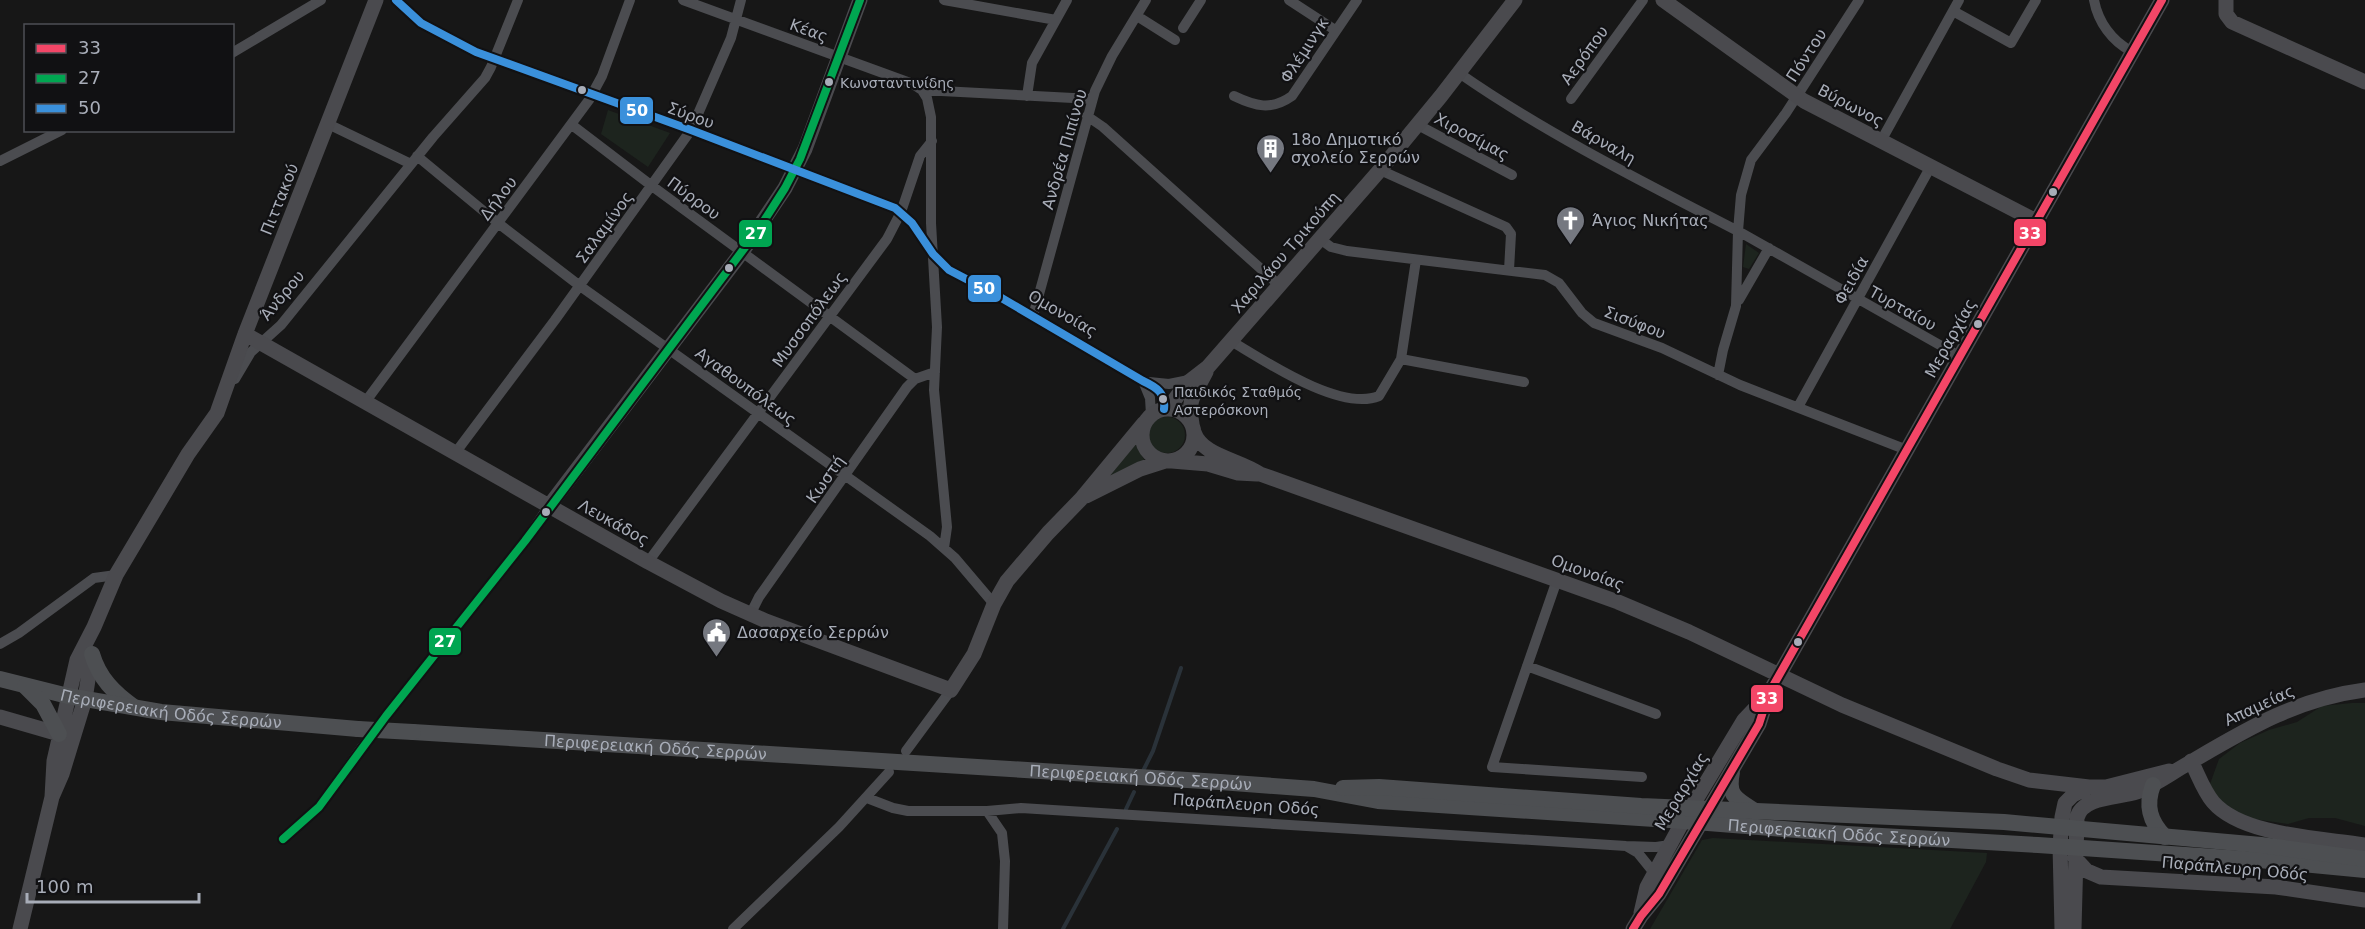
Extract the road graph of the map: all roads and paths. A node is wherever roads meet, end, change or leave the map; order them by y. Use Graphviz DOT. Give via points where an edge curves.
graph roads {
  1 [pos="321,0"];
  2 [pos="376,0"];
  3 [pos="396,0"];
  4 [pos="518,0"];
  5 [pos="630,0"];
  6 [pos="683,0"];
  7 [pos="741,0"];
  8 [pos="860,0"];
  9 [pos="944,0"];
  10 [pos="1067,0"];
  11 [pos="1146,0"];
  12 [pos="1201,0"];
  13 [pos="1289,0"];
  14 [pos="1357,0"];
  15 [pos="1515,0"];
  16 [pos="1643,0"];
  17 [pos="1663,0"];
  18 [pos="1959,0"];
  19 [pos="2036,0"];
  20 [pos="2094,0"];
  21 [pos="2160,0"];
  22 [pos="2226,0"];
  23 [pos="1857,1"];
  24 [pos="1953,11"];
  25 [pos="1137,16"];
  26 [pos="736,19"];
  27 [pos="1056,20"];
  28 [pos="1183,27"];
  29 [pos="1335,30"];
  30 [pos="1175,40"];
  31 [pos="2131,51"];
  32 [pos="234,52"];
  33 [pos="839,57"];
  34 [pos="494,60"];
  35 [pos="1459,73"];
  36 [pos="2365,82"];
  37 [pos="922,90"];
  38 [pos="593,95"];
  39 [pos="1027,96"];
  40 [pos="1234,96"];
  41 [pos="1797,96"];
  42 [pos="1092,99"];
  43 [pos="1571,99"];
  44 [pos="1087,116"];
  45 [pos="328,124"];
  46 [pos="572,125"];
  47 [pos="1418,125"];
  48 [pos="692,130"];
  49 [pos="58,132"];
  50 [pos="932,141"];
  51 [pos="1881,141"];
  52 [pos="414,160"];
  53 [pos="0,161"];
  54 [pos="1931,166"];
  55 [pos="795,170"];
  56 [pos="1380,170"];
  57 [pos="1512,175"];
  58 [pos="652,186"];
  59 [pos="901,212"];
  60 [pos="2036,221"];
  61 [pos="498,223"];
  62 [pos="1738,231"];
  63 [pos="1320,239"];
  64 [pos="1769,248"];
  65 [pos="742,252"];
  66 [pos="933,254"];
  67 [pos="1416,260"];
  68 [pos="1509,270"];
  69 [pos="580,286"];
  70 [pos="1280,286"];
  71 [pos="1858,299"];
  72 [pos="1736,306"];
  73 [pos="828,316"];
  74 [pos="1033,316"];
  75 [pos="245,334"];
  76 [pos="1231,340"];
  77 [pos="261,343"];
  78 [pos="668,348"];
  79 [pos="1961,357"];
  80 [pos="1401,360"];
  81 [pos="1208,367"];
  82 [pos="934,372"];
  83 [pos="1718,375"];
  84 [pos="1192,378"];
  85 [pos="915,379"];
  86 [pos="1143,381"];
  87 [pos="1524,382"];
  88 [pos="366,401"];
  89 [pos="1798,407"];
  90 [pos="217,412"];
  91 [pos="758,413"];
  92 [pos="1157,414"];
  93 [pos="1193,428"];
  94 [pos="1907,450"];
  95 [pos="456,452"];
  96 [pos="1168,461"];
  97 [pos="1260,474"];
  98 [pos="845,475"];
  99 [pos="1081,499"];
  100 [pos="549,506"];
  101 [pos="944,548"];
  102 [pos="648,562"];
  103 [pos="116,575"];
  104 [pos="1557,580"];
  105 [pos="994,604"];
  106 [pos="750,615"];
  107 [pos="94,627"];
  108 [pos="0,644"];
  109 [pos="92,654"];
  110 [pos="1527,666"];
  111 [pos="1779,676"];
  112 [pos="0,679"];
  113 [pos="24,686"];
  114 [pos="951,690"];
  115 [pos="2365,690"];
  116 [pos="1769,693"];
  117 [pos="68,696"];
  118 [pos="85,699"];
  119 [pos="137,709"];
  120 [pos="1656,714"];
  121 [pos="386,716"];
  122 [pos="0,717"];
  123 [pos="59,734"];
  124 [pos="362,747"];
  125 [pos="906,751"];
  126 [pos="2191,761"];
  127 [pos="2175,771"];
  128 [pos="889,772"];
  129 [pos="1732,772"];
  130 [pos="1641,777"];
  131 [pos="2153,785"];
  132 [pos="2089,787"];
  133 [pos="52,798"];
  134 [pos="867,798"];
  135 [pos="987,811"];
  136 [pos="1756,812"];
  137 [pos="1696,815"];
  138 [pos="2069,828"];
  139 [pos="2165,837"];
  140 [pos="283,839"];
  141 [pos="1670,845"];
  142 [pos="2365,845"];
  143 [pos="1626,846"];
  144 [pos="2070,850"];
  145 [pos="2365,859"];
  146 [pos="2365,870"];
  147 [pos="1654,874"];
  148 [pos="2101,877"];
  149 [pos="2074,900"];
  150 [pos="2365,900"];
  151 [pos="1637,922"];
  152 [pos="20,929"];
  153 [pos="733,929"];
  154 [pos="1003,929"];
  155 [pos="2062,929"];
  156 [pos="2074,929"];
  1 -- 32 [label="street"];
  2 -- 45 [label="street, Πιττακού"];
  3 -- 34 [label="street, Σύρου" via="435,31"];
  4 -- 34 [label="street, Άνδρου"];
  5 -- 38 [label="street, Δήλου"];
  6 -- 26 [label="street, Κέας"];
  7 -- 26 [label="street, Σαλαμίνος"];
  8 -- 33 [label="street"];
  9 -- 27 [label="street"];
  10 -- 27 [label="street"];
  11 -- 25 [label="street, Ανδρέα Πιπίνου"];
  12 -- 28 [label="street"];
  13 -- 29 [label="street"];
  14 -- 29 [label="street, Φλέμινγκ"];
  15 -- 35 [label="street, Χαριλάου Τρικούπη"];
  16 -- 43 [label="street, Αερόπου"];
  17 -- 41 [label="street, Βύρωνος"];
  18 -- 24 [label="street"];
  19 -- 24 [label="street" via="2011,43"];
  20 -- 31 [label="street" via="2108,32"];
  21 -- 31 [label="street, Μεραρχίας"];
  22 -- 36 [label="street" via="2226,14 2232,22"];
  23 -- 41 [label="street, Πόντου"];
  24 -- 51 [label="street"];
  25 -- 30 [label="street"];
  25 -- 42 [label="street, Ανδρέα Πιπίνου"];
  26 -- 33 [label="street, Κέας"];
  26 -- 48 [label="street, Σαλαμίνος"];
  27 -- 39 [label="street" via="1032,63"];
  29 -- 40 [label="street, Φλέμινγκ" via="1296,92 1286,100 1264,107"];
  31 -- 60 [label="street, Μεραρχίας"];
  33 -- 37 [label="street, Κέας"];
  33 -- 55 [label="street"];
  34 -- 38 [label="street, Σύρου"];
  34 -- 52 [label="street, Άνδρου" via="485,78"];
  35 -- 47 [label="street, Χαριλάου Τρικούπη"];
  35 -- 62 [label="street, Βάρναλη" via="1616,167"];
  37 -- 39 [label="street"];
  37 -- 50 [label="street" via="930,108"];
  38 -- 46 [label="street, Δήλου"];
  38 -- 48 [label="street, Σύρου"];
  39 -- 42 [label="street"];
  41 -- 51 [label="street, Βύρωνος"];
  41 -- 62 [label="street" via="1751,160 1741,195"];
  42 -- 44 [label="street, Ανδρέα Πιπίνου"];
  44 -- 70 [label="street"];
  44 -- 74 [label="street, Ανδρέα Πιπίνου"];
  45 -- 52 [label="street, Αγαθουπόλεως"];
  45 -- 75 [label="street, Πιττακού"];
  46 -- 58 [label="street, Πύρρου"];
  46 -- 61 [label="street, Δήλου"];
  47 -- 56 [label="street, Χαριλάου Τρικούπη"];
  47 -- 57 [label="street, Χιροσίμας"];
  48 -- 55 [label="street, Σύρου"];
  48 -- 58 [label="street, Σαλαμίνος"];
  49 -- 53 [label="street"];
  50 -- 59 [label="street, Μυσσοπόλεως" via="918,160"];
  50 -- 66 [label="street"];
  51 -- 54 [label="street, Βύρωνος"];
  52 -- 61 [label="street, Αγαθουπόλεως"];
  52 -- 77 [label="street, Άνδρου" via="281,325"];
  54 -- 60 [label="street, Βύρωνος"];
  54 -- 71 [label="street, Φειδία"];
  55 -- 59 [label="street, Σύρου"];
  55 -- 65 [label="street"];
  56 -- 63 [label="street, Χαριλάου Τρικούπη"];
  56 -- 68 [label="street" via="1506,227 1511,234"];
  58 -- 65 [label="street, Πύρρου"];
  58 -- 69 [label="street, Σαλαμίνος"];
  59 -- 66 [label="street, Σύρου"];
  59 -- 73 [label="street, Μυσσοπόλεως" via="887,239"];
  60 -- 79 [label="street, Μεραρχίας"];
  61 -- 69 [label="street, Αγαθουπόλεως"];
  61 -- 88 [label="street, Δήλου"];
  62 -- 64 [label="street, Τυρταίου"];
  62 -- 72 [label="street"];
  63 -- 67 [label="street, Σισύφου" via="1339,250"];
  63 -- 70 [label="street, Χαριλάου Τρικούπη"];
  64 -- 71 [label="street, Τυρταίου"];
  64 -- 72 [label="street"];
  65 -- 73 [label="street, Πύρρου"];
  65 -- 78 [label="street"];
  66 -- 74 [label="street, Ομονοίας" via="949,270"];
  66 -- 82 [label="street" via="937,327"];
  67 -- 68 [label="street, Σισύφου"];
  67 -- 80 [label="street"];
  68 -- 83 [label="street, Σισύφου" via="1551,278 1594,322"];
  69 -- 78 [label="street, Αγαθουπόλεως"];
  69 -- 95 [label="street, Σαλαμίνος"];
  70 -- 76 [label="street, Χαριλάου Τρικούπη"];
  71 -- 79 [label="street, Τυρταίου"];
  71 -- 89 [label="street, Φειδία"];
  72 -- 83 [label="street"];
  73 -- 85 [label="street, Πύρρου"];
  73 -- 91 [label="street, Μυσσοπόλεως"];
  74 -- 86 [label="street, Ομονοίας"];
  75 -- 77 [label="street, Λευκάδος"];
  75 -- 90 [label="street, Πιττακού"];
  76 -- 80 [label="street" via="1325,393 1357,398 1379,396"];
  76 -- 81 [label="street, Χαριλάου Τρικούπη"];
  77 -- 88 [label="street, Λευκάδος"];
  77 -- 90 [label="street, Άνδρου" via="247,358"];
  78 -- 91 [label="street, Αγαθουπόλεως"];
  78 -- 100 [label="street"];
  79 -- 94 [label="street, Μεραρχίας"];
  80 -- 87 [label="street"];
  81 -- 84 [label="street, Χαριλάου Τρικούπη"];
  81 -- 93 [label="street" via="1191,398"];
  82 -- 85 [label="street"];
  82 -- 101 [label="street" via="947,527"];
  83 -- 89 [label="street, Σισύφου"];
  84 -- 86 [label="street" via="1174,384"];
  84 -- 92 [label="street, Χαριλάου Τρικούπη"];
  85 -- 98 [label="street, Κωστή"];
  86 -- 92 [label="street, Ομονοίας" via="1155,386 1165,401"];
  88 -- 95 [label="street, Λευκάδος"];
  89 -- 94 [label="street, Σισύφου"];
  90 -- 103 [label="street, Άνδρου"];
  91 -- 98 [label="street, Αγαθουπόλεως"];
  91 -- 102 [label="street, Μυσσοπόλεως"];
  92 -- 93 [label="street" via="1179,411"];
  92 -- 96 [label="street" via="1142,440 1150,454"];
  92 -- 99 [label="street, Χαριλάου Τρικούπη"];
  93 -- 96 [label="street" via="1191,448 1180,458"];
  93 -- 97 [label="street, Ομονοίας" via="1206,450"];
  94 -- 111 [label="street, Μεραρχίας"];
  95 -- 100 [label="street, Λευκάδος"];
  96 -- 97 [label="street"];
  96 -- 99 [label="street" via="1140,469"];
  97 -- 104 [label="street, Ομονοίας"];
  98 -- 101 [label="street, Αγαθουπόλεως"];
  98 -- 106 [label="street, Κωστή"];
  99 -- 105 [label="street, Χαριλάου Τρικούπη" via="1017,569"];
  100 -- 102 [label="street, Λευκάδος"];
  100 -- 121 [label="street"];
  101 -- 105 [label="street, Αγαθουπόλεως"];
  102 -- 106 [label="street, Λευκάδος"];
  103 -- 107 [label="street, Άνδρου"];
  103 -- 108 [label="street" via="94,578"];
  104 -- 110 [label="street"];
  104 -- 111 [label="street, Ομονοίας" via="1667,622"];
  105 -- 114 [label="street, Χαριλάου Τρικούπη" via="974,654"];
  106 -- 114 [label="street, Λευκάδος"];
  107 -- 109 [label="street"];
  107 -- 117 [label="street" via="77,660"];
  109 -- 118 [label="street"];
  109 -- 119 [label="main road" via="103,680"];
  110 -- 120 [label="street"];
  110 -- 130 [label="street" via="1492,767"];
  111 -- 116 [label="street, Μεραρχίας"];
  111 -- 132 [label="street, Ομονοίας" via="2029,780"];
  112 -- 113 [label="main road, Περιφερειακή Οδός Σερρών"];
  113 -- 117 [label="main road, Περιφερειακή Οδός Σερρών"];
  113 -- 123 [label="main road" via="44,704"];
  114 -- 125 [label="street, Χαριλάου Τρικούπη"];
  115 -- 126 [label="street, Απαμείας" via="2291,708"];
  116 -- 129 [label="street, Μεραρχίας" via="1759,724"];
  116 -- 137 [label="street, Μεραρχίας" via="1744,720"];
  117 -- 118 [label="main road, Περιφερειακή Οδός Σερρών"];
  117 -- 123 [label="street"];
  118 -- 119 [label="main road, Περιφερειακή Οδός Σερρών"];
  118 -- 133 [label="street"];
  119 -- 137 [label="main road, Περιφερειακή Οδός Σερρών, bridge" via="358,729 1314,789 1378,801"];
  122 -- 123 [label="street"];
  123 -- 133 [label="street"];
  124 -- 140 [label="street" via="319,807"];
  126 -- 127 [label="street, Απαμείας"];
  126 -- 142 [label="street" via="2213,801 2242,822"];
  127 -- 131 [label="street, Απαμείας"];
  127 -- 132 [label="street" via="2106,787"];
  128 -- 134 [label="street"];
  129 -- 136 [label="main road" via="1731,793"];
  129 -- 137 [label="street, Μεραρχίας"];
  131 -- 138 [label="street, Απαμείας" via="2085,806"];
  131 -- 139 [label="main road" via="2149,812"];
  132 -- 138 [label="street" via="2065,803"];
  133 -- 152 [label="street"];
  134 -- 135 [label="street, Παράπλευρη Οδός" via="908,810"];
  134 -- 153 [label="street"];
  135 -- 143 [label="street, Παράπλευρη Οδός" via="1021,808"];
  135 -- 154 [label="street" via="1002,833"];
  136 -- 137 [label="main road, Περιφερειακή Οδός Σερρών"];
  136 -- 138 [label="main road, Περιφερειακή Οδός Σερρών" via="1914,817"];
  137 -- 141 [label="street, Μεραρχίας"];
  137 -- 144 [label="main road, Περιφερειακή Οδός Σερρών" via="1847,834"];
  137 -- 151 [label="street, Μεραρχίας" via="1659,894"];
  138 -- 139 [label="main road, Περιφερειακή Οδός Σερρών"];
  138 -- 144 [label="street"];
  139 -- 145 [label="main road, Περιφερειακή Οδός Σερρών"];
  141 -- 143 [label="street, Παράπλευρη Οδός"];
  141 -- 147 [label="street, Μεραρχίας"];
  143 -- 147 [label="street" via="1638,853"];
  144 -- 146 [label="main road, Περιφερειακή Οδός Σερρών"];
  144 -- 148 [label="street" via="2087,871"];
  144 -- 149 [label="street"];
  144 -- 155 [label="street"];
  147 -- 151 [label="street, Μεραρχίας"];
  148 -- 149 [label="street" via="2087,882"];
  148 -- 150 [label="street, Παράπλευρη Οδός" via="2276,887"];
  149 -- 156 [label="street"];
}
